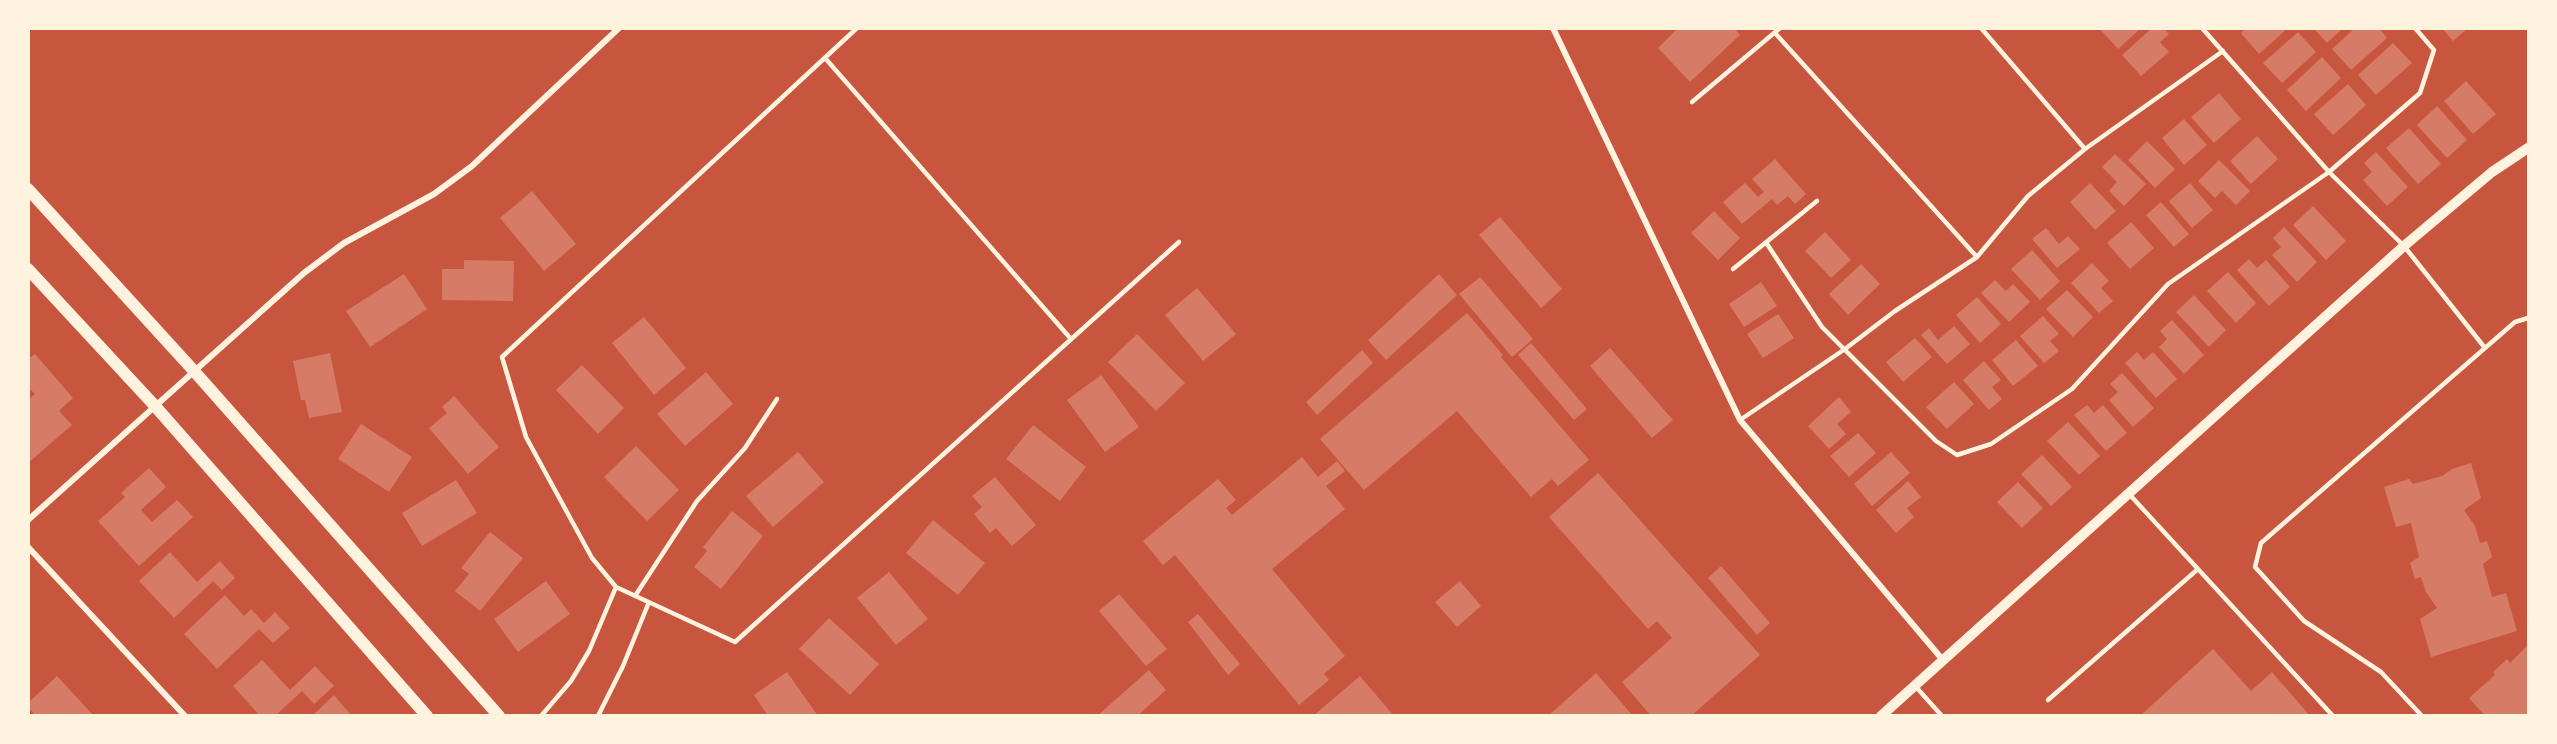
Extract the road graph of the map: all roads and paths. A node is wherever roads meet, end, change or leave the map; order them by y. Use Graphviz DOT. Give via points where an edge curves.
graph roads {
  1 [pos="619,28"];
  2 [pos="858,28"];
  3 [pos="1553,28"];
  4 [pos="1780,28"];
  5 [pos="1980,28"];
  6 [pos="2202,28"];
  7 [pos="2415,28"];
  8 [pos="1775,33"];
  9 [pos="2223,51"];
  10 [pos="825,58"];
  11 [pos="1692,102"];
  12 [pos="2529,148"];
  13 [pos="2085,149"];
  14 [pos="2329,172"];
  15 [pos="28,189"];
  16 [pos="1817,201"];
  17 [pos="1179,242"];
  18 [pos="1767,244"];
  19 [pos="2404,246"];
  20 [pos="1977,257"];
  21 [pos="28,269"];
  22 [pos="1733,269"];
  23 [pos="2529,318"];
  24 [pos="1071,339"];
  25 [pos="1845,348"];
  26 [pos="2485,348"];
  27 [pos="194,370"];
  28 [pos="777,399"];
  29 [pos="155,406"];
  30 [pos="1740,420"];
  31 [pos="2128,493"];
  32 [pos="28,520"];
  33 [pos="28,547"];
  34 [pos="2198,568"];
  35 [pos="616,587"];
  36 [pos="635,596"];
  37 [pos="649,602"];
  38 [pos="1942,659"];
  39 [pos="1914,685"];
  40 [pos="2048,700"];
  41 [pos="185,716"];
  42 [pos="427,716"];
  43 [pos="499,716"];
  44 [pos="541,716"];
  45 [pos="598,716"];
  46 [pos="1881,716"];
  47 [pos="1942,716"];
  48 [pos="2332,716"];
  49 [pos="2421,716"];
  1 -- 27 [label="street" via="472,166 434,194 344,243"];
  2 -- 10 [label="lane"];
  3 -- 30 [label="street"];
  4 -- 8 [label="lane"];
  5 -- 13 [label="lane"];
  6 -- 9 [label="lane"];
  7 -- 14 [label="lane" via="2434,50 2420,93"];
  8 -- 11 [label="lane"];
  8 -- 20 [label="lane"];
  9 -- 13 [label="lane"];
  9 -- 14 [label="lane"];
  10 -- 24 [label="lane"];
  10 -- 35 [label="lane" via="502,357 526,437 592,558"];
  12 -- 19 [label="street" via="2492,172"];
  13 -- 20 [label="lane" via="2028,196"];
  14 -- 19 [label="lane"];
  14 -- 25 [label="lane" via="2168,284 2072,389 1991,444 1958,455 1943,446"];
  15 -- 27 [label="main road"];
  16 -- 18 [label="lane"];
  17 -- 24 [label="lane"];
  18 -- 22 [label="lane"];
  18 -- 25 [label="lane" via="1822,327"];
  19 -- 26 [label="lane"];
  19 -- 31 [label="street"];
  20 -- 25 [label="lane"];
  21 -- 29 [label="main road"];
  23 -- 26 [label="lane" via="2515,322"];
  24 -- 37 [label="lane" via="735,642"];
  25 -- 30 [label="lane"];
  26 -- 49 [label="lane" via="2261,543 2255,567 2304,621 2381,672"];
  27 -- 29 [label="street"];
  27 -- 43 [label="main road"];
  28 -- 36 [label="lane" via="745,448 697,501"];
  29 -- 32 [label="street"];
  29 -- 42 [label="main road"];
  30 -- 38 [label="street"];
  31 -- 34 [label="lane"];
  31 -- 38 [label="street"];
  33 -- 41 [label="street"];
  34 -- 40 [label="lane"];
  34 -- 48 [label="lane"];
  35 -- 36 [label="lane"];
  35 -- 44 [label="lane" via="589,651 571,681"];
  36 -- 37 [label="lane"];
  37 -- 45 [label="lane"];
  38 -- 39 [label="street"];
  39 -- 46 [label="street"];
  39 -- 47 [label="lane"];
}
